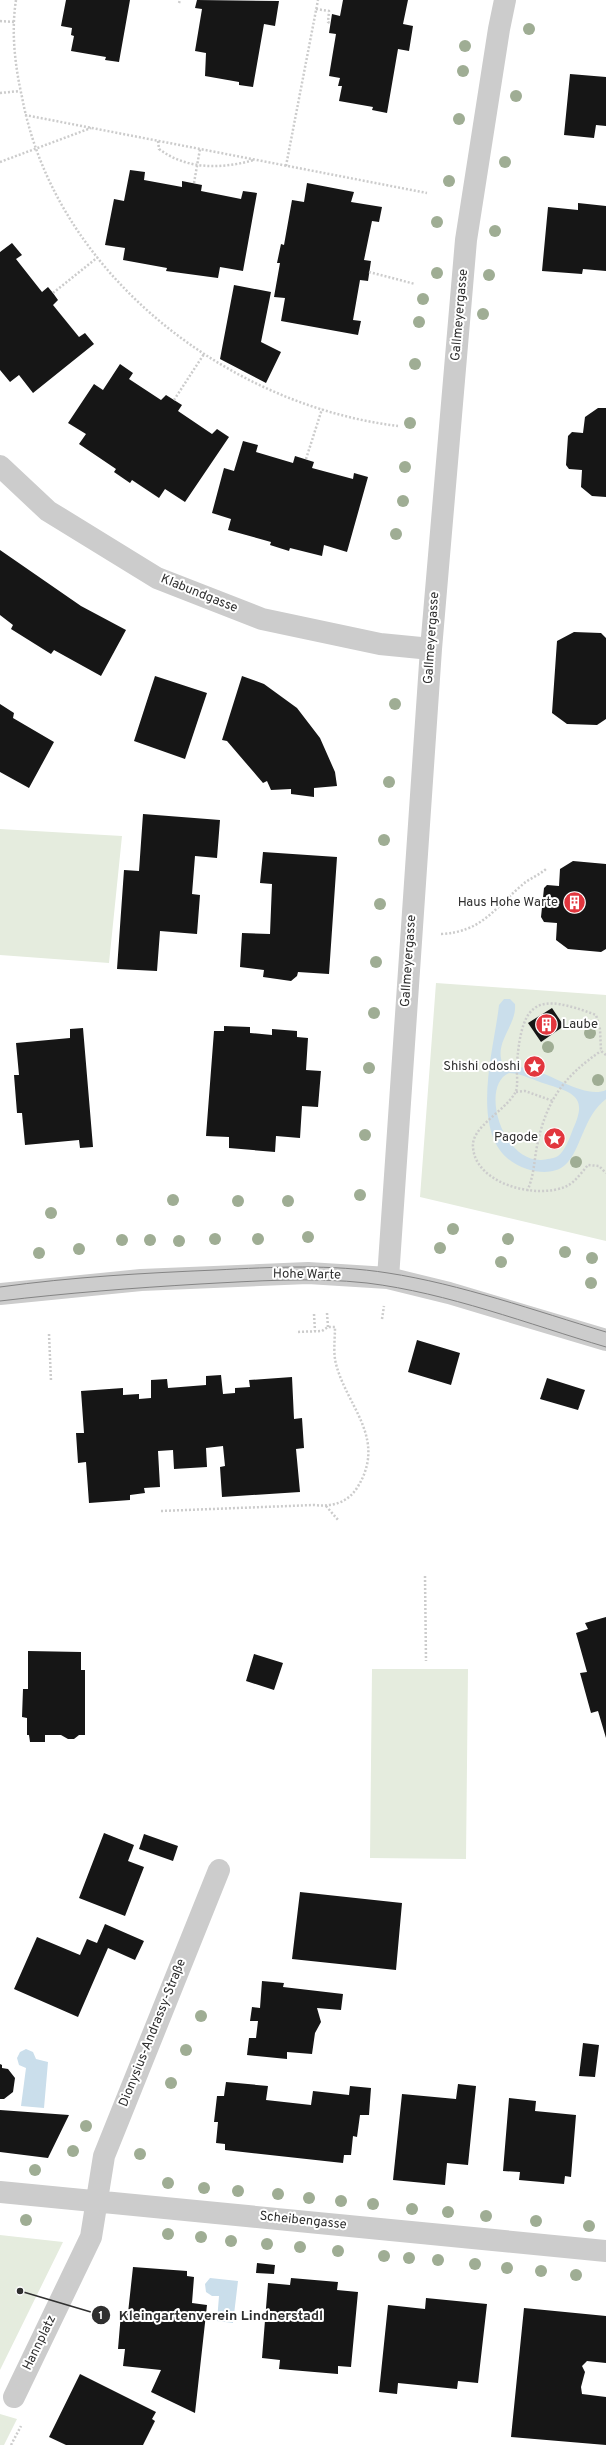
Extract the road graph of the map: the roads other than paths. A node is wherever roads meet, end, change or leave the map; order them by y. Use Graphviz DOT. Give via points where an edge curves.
graph roads {
  1 [pos="506,0"];
  2 [pos="0,466"];
  3 [pos="431,649"];
  4 [pos="388,1278"];
  5 [pos="0,1294"];
  6 [pos="606,1340"];
  7 [pos="219,1870"];
  8 [pos="0,2192"];
  9 [pos="97,2200"];
  10 [pos="606,2251"];
  11 [pos="14,2397"];
  1 -- 3 [label="street, Gallmeyergasse" via="499,29 466,240"];
  2 -- 3 [label="street, Klabundgasse" via="48,511 157,578 262,619 380,644"];
  3 -- 4 [label="street, Gallmeyergasse"];
  4 -- 5 [label="street, Hohe Warte" via="308,1273 141,1280"];
  4 -- 6 [label="street, Hohe Warte" via="449,1293"];
  7 -- 9 [label="street, Dionysius-Andrassy-Straße" via="104,2156"];
  8 -- 9 [label="street, Scheibengasse"];
  9 -- 10 [label="street, Scheibengasse"];
  9 -- 11 [label="street, Hannplatz" via="92,2237"];
}
